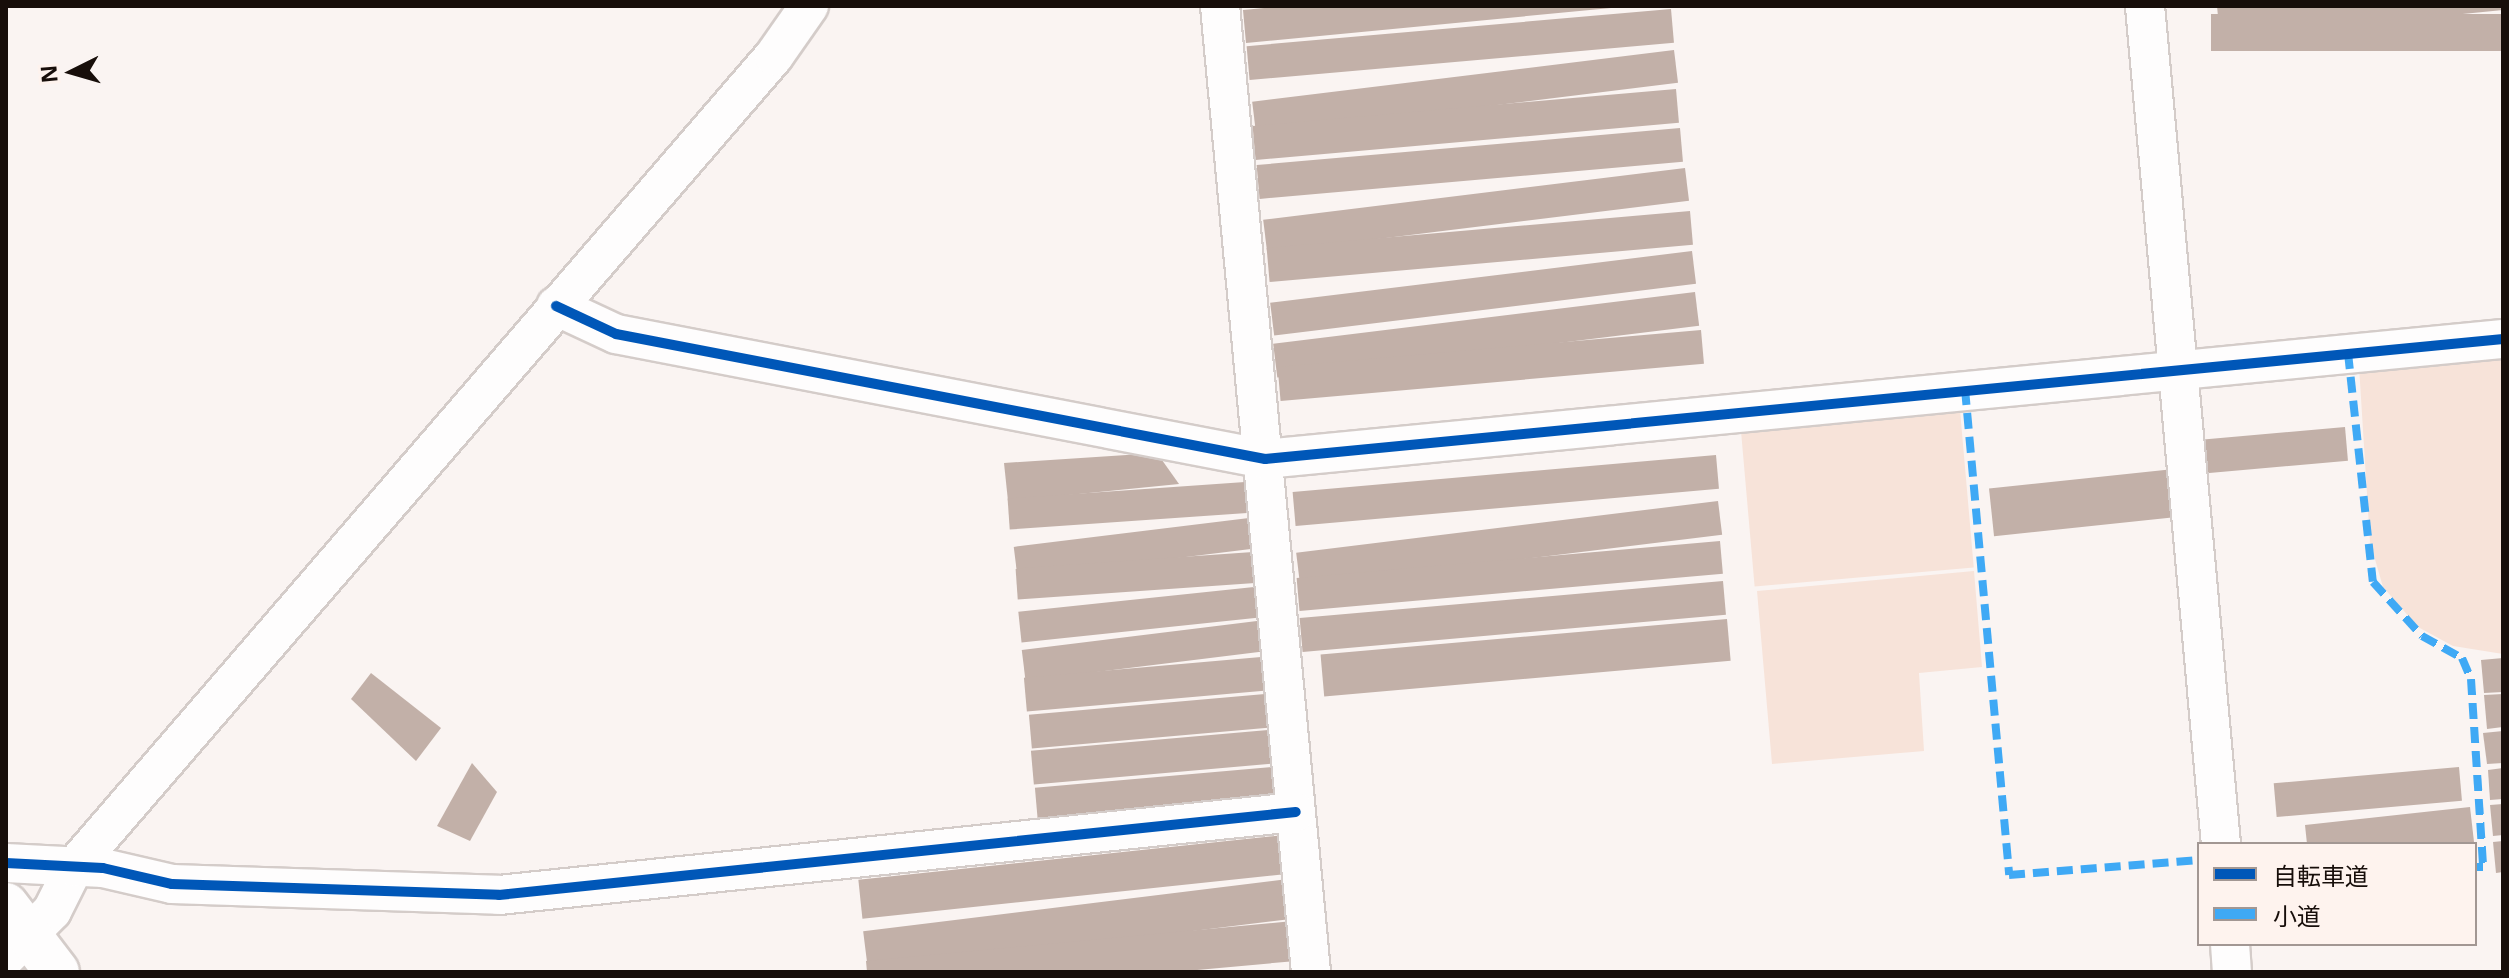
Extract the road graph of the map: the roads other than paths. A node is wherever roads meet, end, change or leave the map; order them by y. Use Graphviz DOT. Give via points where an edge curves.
graph roads {
  1 [pos="809,6"];
  2 [pos="1220,6"];
  3 [pos="2145,6"];
  4 [pos="556,306"];
  5 [pos="2503,339"];
  6 [pos="2179,368"];
  7 [pos="1265,459"];
  8 [pos="1296,812"];
  9 [pos="2221,842"];
  10 [pos="6,863"];
  11 [pos="74,867"];
  12 [pos="14,933"];
  13 [pos="2230,946"];
  14 [pos="57,972"];
  15 [pos="1311,972"];
  16 [pos="2232,972"];
  1 -- 4 [label="street"];
  2 -- 7 [label="street"];
  3 -- 6 [label="street"];
  4 -- 7 [label="street" via="616,334"];
  4 -- 11 [label="street"];
  5 -- 6 [label="street"];
  6 -- 7 [label="street"];
  6 -- 9 [label="street"];
  7 -- 8 [label="street"];
  8 -- 11 [label="street" via="499,895 172,884"];
  8 -- 15 [label="street"];
  10 -- 11 [label="street"];
  11 -- 12 [label="street" via="52,911"];
  12 -- 14 [label="highway"];
  13 -- 16 [label="street"];
}
